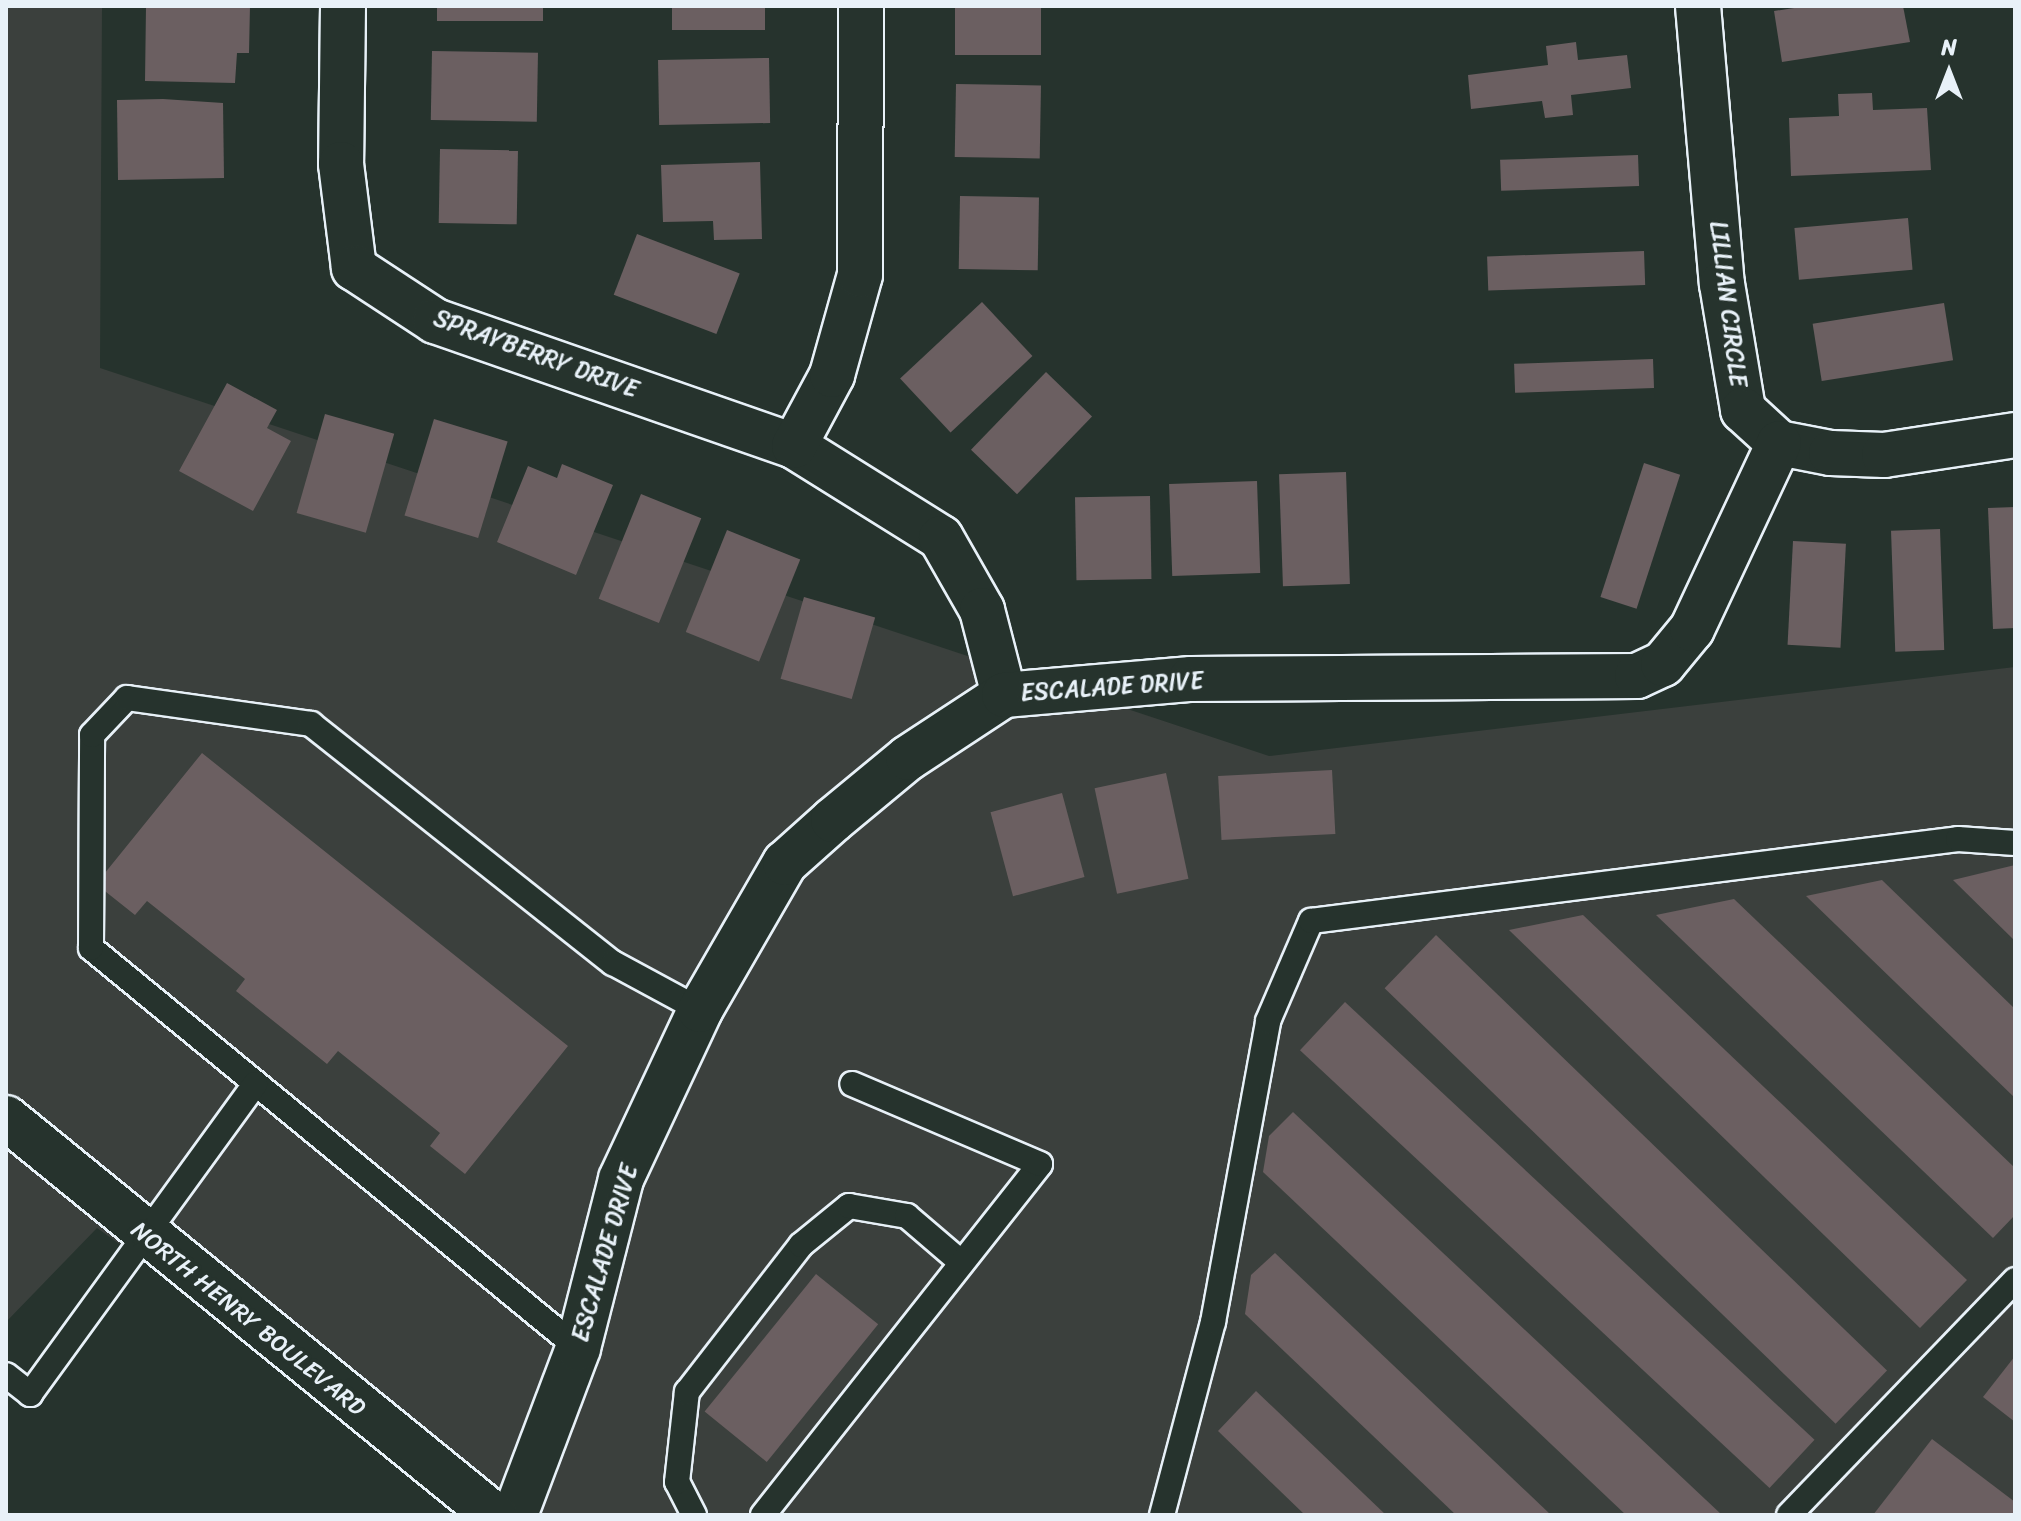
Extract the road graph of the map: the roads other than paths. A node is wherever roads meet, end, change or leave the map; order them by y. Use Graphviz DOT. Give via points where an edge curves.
graph roads {
  1 [pos="343,6"];
  2 [pos="861,6"];
  3 [pos="1698,6"];
  4 [pos="2015,435"];
  5 [pos="1779,443"];
  6 [pos="794,446"];
  7 [pos="1004,695"];
  8 [pos="2015,843"];
  9 [pos="700,1010"];
  10 [pos="255,1084"];
  11 [pos="852,1084"];
  12 [pos="6,1118"];
  13 [pos="143,1234"];
  14 [pos="962,1263"];
  15 [pos="2015,1280"];
  16 [pos="578,1348"];
  17 [pos="6,1375"];
  18 [pos="494,1515"];
  19 [pos="515,1515"];
  20 [pos="694,1515"];
  21 [pos="763,1515"];
  22 [pos="1162,1515"];
  23 [pos="1789,1515"];
  1 -- 6 [label="main road, SPRAYBERRY DRIVE" via="341,164 354,268 435,321"];
  2 -- 6 [label="main road" via="860,275 832,375"];
  3 -- 5 [label="main road, LILLIAN CIRCLE" via="1728,334 1743,410"];
  4 -- 5 [label="main road" via="1884,455"];
  5 -- 7 [label="main road, ESCALADE DRIVE" via="1692,629 1663,664 1637,676 1191,679"];
  6 -- 7 [label="main road, SPRAYBERRY DRIVE" via="941,538 982,610"];
  7 -- 9 [label="main road, ESCALADE DRIVE" via="908,758 785,863"];
  8 -- 22 [label="lane" via="1958,839 1311,921 1268,1021 1213,1322"];
  9 -- 10 [label="lane" via="613,963 311,724 127,698 92,735 91,948"];
  9 -- 16 [label="main road, ESCALADE DRIVE" via="621,1179"];
  10 -- 13 [label="lane"];
  10 -- 16 [label="lane"];
  11 -- 14 [label="lane" via="1040,1164"];
  12 -- 13 [label="main road, NORTH HENRY BOULEVARD"];
  13 -- 17 [label="lane" via="30,1394"];
  13 -- 18 [label="main road, NORTH HENRY BOULEVARD"];
  14 -- 20 [label="lane" via="907,1216 849,1206 801,1245 687,1392 677,1482"];
  14 -- 21 [label="lane"];
  15 -- 23 [label="lane"];
  16 -- 19 [label="main road, ESCALADE DRIVE"];
}
